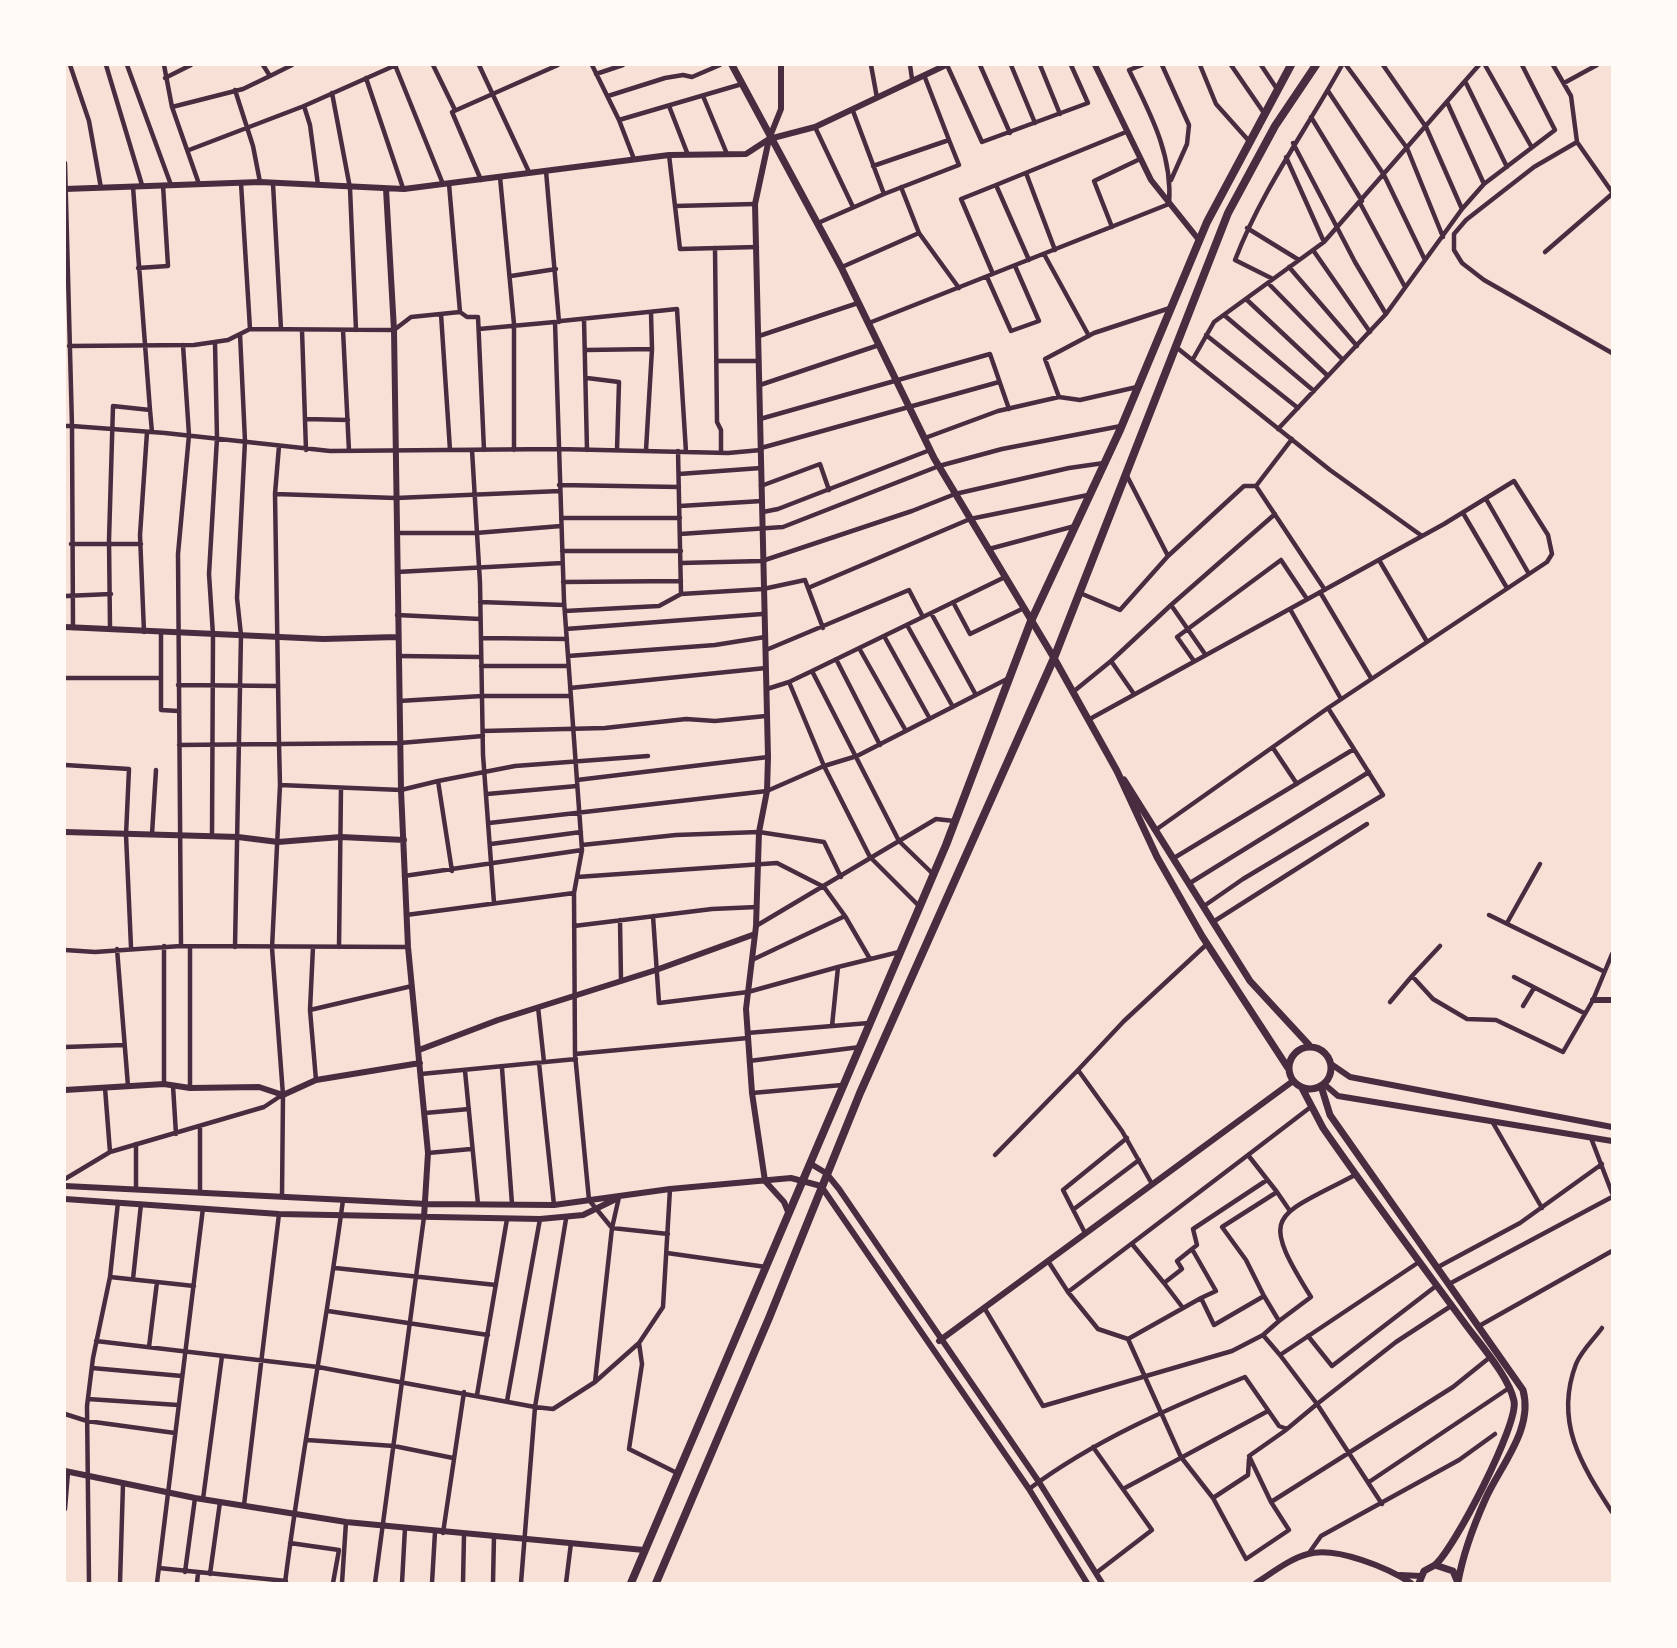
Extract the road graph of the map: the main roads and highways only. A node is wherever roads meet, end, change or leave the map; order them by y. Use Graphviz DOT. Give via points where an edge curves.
graph roads {
  1 [pos="732,65"];
  2 [pos="1291,65"];
  3 [pos="1316,65"];
  4 [pos="1031,621"];
  5 [pos="1054,658"];
  6 [pos="1116,771"];
  7 [pos="1310,1046"];
  8 [pos="1288,1068"];
  9 [pos="1322,1085"];
  10 [pos="1302,1088"];
  11 [pos="1435,1565"];
  12 [pos="1420,1580"];
  13 [pos="631,1583"];
  14 [pos="656,1583"];
  15 [pos="1458,1583"];
  1 -- 4 [label="main road" via="841,267 930,450"];
  2 -- 4 [label="highway" via="1199,240 1121,426"];
  3 -- 5 [label="highway" via="1275,127 1228,213"];
  4 -- 5 [label="main road"];
  4 -- 13 [label="highway" via="901,952"];
  5 -- 6 [label="main road"];
  5 -- 14 [label="highway" via="827,1172"];
  6 -- 7 [label="main road" via="1132,789 1250,981"];
  6 -- 8 [label="main road" via="1157,857 1207,944"];
  7 -- 8 [label="main road" via="1297,1050"];
  7 -- 9 [label="main road" via="1324,1052 1331,1064"];
  8 -- 10 [label="main road"];
  9 -- 10 [label="main road"];
  9 -- 15 [label="main road" via="1330,1115 1523,1390 1526,1410 1518,1435 1473,1528"];
  10 -- 11 [label="main road" via="1355,1175 1509,1388 1515,1416 1505,1444 1454,1544"];
  11 -- 12 [label="main road"];
  11 -- 15 [label="main road" via="1453,1571"];
}
